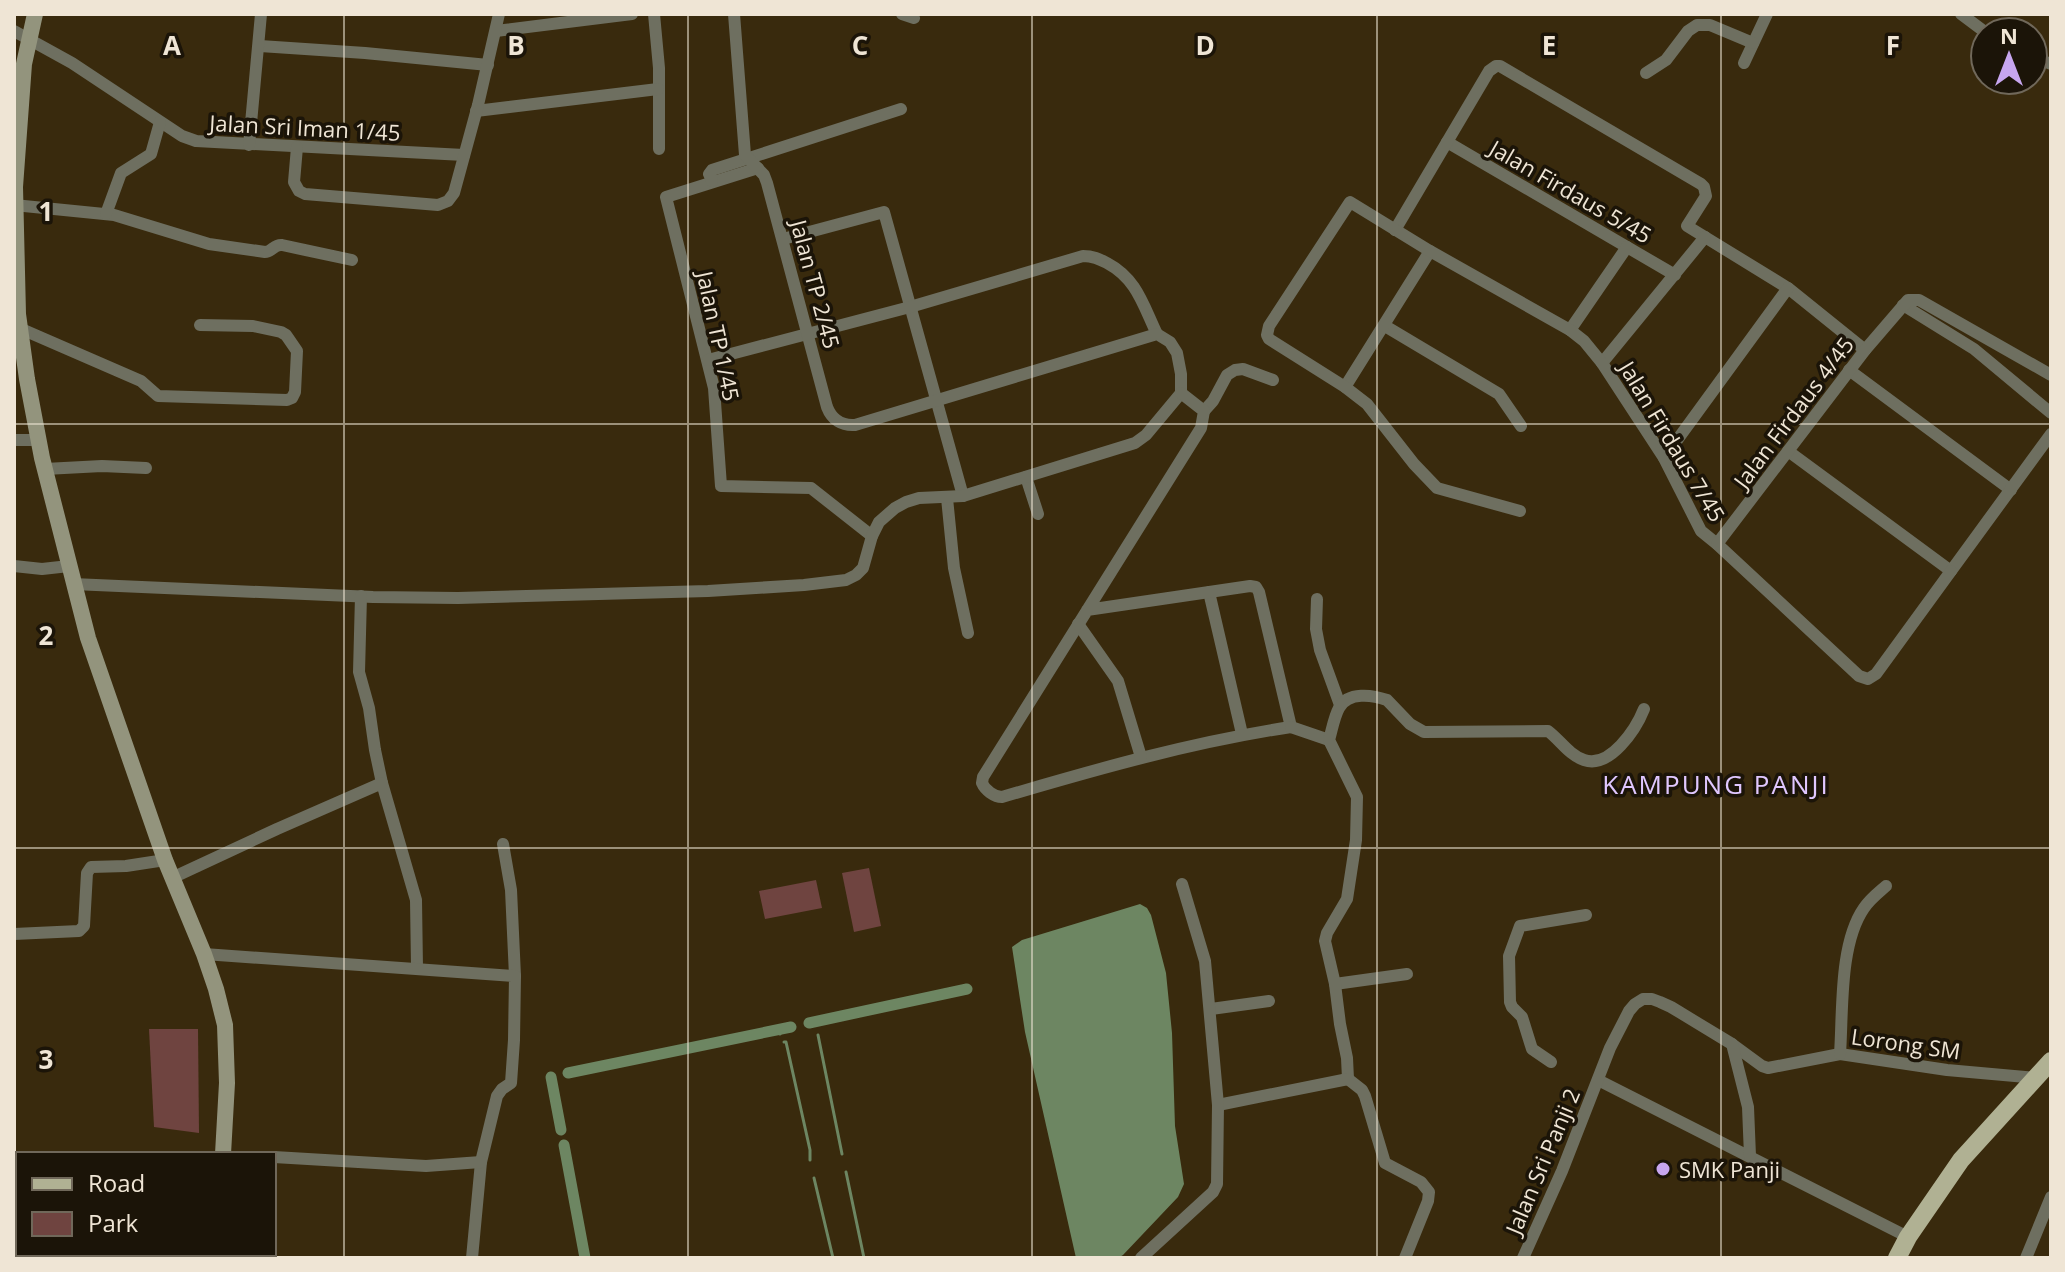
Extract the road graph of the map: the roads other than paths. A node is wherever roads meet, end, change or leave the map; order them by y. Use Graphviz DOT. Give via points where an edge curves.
graph roads {
  1 [pos="35,14"];
  2 [pos="261,14"];
  3 [pos="499,14"];
  4 [pos="632,14"];
  5 [pos="654,14"];
  6 [pos="734,14"];
  7 [pos="1767,14"];
  8 [pos="14,31"];
  9 [pos="496,31"];
  10 [pos="29,39"];
  11 [pos="1753,43"];
  12 [pos="260,46"];
  13 [pos="1744,63"];
  14 [pos="488,65"];
  15 [pos="1646,73"];
  16 [pos="658,89"];
  17 [pos="901,109"];
  18 [pos="476,111"];
  19 [pos="160,122"];
  20 [pos="1447,142"];
  21 [pos="249,145"];
  22 [pos="297,147"];
  23 [pos="659,149"];
  24 [pos="464,155"];
  25 [pos="747,158"];
  26 [pos="758,168"];
  27 [pos="712,181"];
  28 [pos="14,205"];
  29 [pos="106,214"];
  30 [pos="1395,230"];
  31 [pos="1705,237"];
  32 [pos="783,239"];
  33 [pos="1627,247"];
  34 [pos="1430,251"];
  35 [pos="352,260"];
  36 [pos="1675,275"];
  37 [pos="1788,288"];
  38 [pos="1903,305"];
  39 [pos="910,307"];
  40 [pos="17,319"];
  41 [pos="200,325"];
  42 [pos="1385,326"];
  43 [pos="1570,330"];
  44 [pos="809,334"];
  45 [pos="1157,334"];
  46 [pos="1865,350"];
  47 [pos="708,360"];
  48 [pos="1602,363"];
  49 [pos="1849,370"];
  50 [pos="2051,375"];
  51 [pos="1273,380"];
  52 [pos="1345,387"];
  53 [pos="1181,393"];
  54 [pos="936,401"];
  55 [pos="1204,411"];
  56 [pos="2051,413"];
  57 [pos="1521,426"];
  58 [pos="2051,434"];
  59 [pos="14,440"];
  60 [pos="39,440"];
  61 [pos="1788,451"];
  62 [pos="1664,458"];
  63 [pos="146,468"];
  64 [pos="45,469"];
  65 [pos="1026,477"];
  66 [pos="2011,490"];
  67 [pos="963,496"];
  68 [pos="947,498"];
  69 [pos="1520,511"];
  70 [pos="1038,514"];
  71 [pos="872,536"];
  72 [pos="1717,544"];
  73 [pos="14,566"];
  74 [pos="69,566"];
  75 [pos="1951,571"];
  76 [pos="73,584"];
  77 [pos="1209,592"];
  78 [pos="361,596"];
  79 [pos="1317,599"];
  80 [pos="1087,610"];
  81 [pos="1078,624"];
  82 [pos="968,633"];
  83 [pos="1340,705"];
  84 [pos="1644,709"];
  85 [pos="1291,727"];
  86 [pos="1242,734"];
  87 [pos="1329,740"];
  88 [pos="1141,757"];
  89 [pos="382,783"];
  90 [pos="503,844"];
  91 [pos="165,860"];
  92 [pos="174,877"];
  93 [pos="1182,884"];
  94 [pos="1886,886"];
  95 [pos="1586,915"];
  96 [pos="14,934"];
  97 [pos="204,954"];
  98 [pos="417,968"];
  99 [pos="1407,974"];
  100 [pos="515,976"];
  101 [pos="1335,984"];
  102 [pos="1643,999"];
  103 [pos="1269,1001"];
  104 [pos="1211,1009"];
  105 [pos="1732,1044"];
  106 [pos="1840,1054"];
  107 [pos="2051,1061"];
  108 [pos="1551,1062"];
  109 [pos="2036,1078"];
  110 [pos="1348,1079"];
  111 [pos="1598,1080"];
  112 [pos="1218,1105"];
  113 [pos="223,1152"];
  114 [pos="1750,1156"];
  115 [pos="276,1157"];
  116 [pos="481,1162"];
  117 [pos="2051,1197"];
  118 [pos="1908,1237"];
  119 [pos="472,1258"];
  120 [pos="1141,1258"];
  121 [pos="1405,1258"];
  122 [pos="1523,1258"];
  123 [pos="1897,1258"];
  124 [pos="2026,1258"];
  1 -- 10 [label="main road"];
  2 -- 12 [label="street"];
  3 -- 9 [label="street"];
  4 -- 9 [label="street"];
  5 -- 16 [label="street"];
  6 -- 25 [label="street"];
  7 -- 11 [label="street"];
  8 -- 10 [label="street, Jalan Sri Iman 1/45"];
  9 -- 14 [label="street"];
  10 -- 19 [label="street, Jalan Sri Iman 1/45"];
  10 -- 28 [label="main road"];
  11 -- 13 [label="street"];
  11 -- 15 [label="street" via="1697,25 1666,60"];
  12 -- 14 [label="street"];
  12 -- 21 [label="street"];
  14 -- 18 [label="street"];
  16 -- 18 [label="street"];
  16 -- 23 [label="street"];
  17 -- 25 [label="street"];
  18 -- 24 [label="street"];
  19 -- 21 [label="street, Jalan Sri Iman 1/45" via="196,141"];
  19 -- 29 [label="street" via="151,154 120,175"];
  20 -- 30 [label="street"];
  20 -- 31 [label="street" via="1489,71 1504,67 1701,184 1706,196 1687,226"];
  20 -- 33 [label="street, Jalan Firdaus 5/45"];
  21 -- 22 [label="street, Jalan Sri Iman 1/45"];
  22 -- 24 [label="street, Jalan Sri Iman 1/45"];
  22 -- 24 [label="street" via="294,182 305,194 438,205 452,198"];
  25 -- 26 [label="street, Jalan TP 2/45"];
  25 -- 27 [label="street" via="710,172"];
  26 -- 27 [label="street"];
  26 -- 32 [label="street, Jalan TP 2/45"];
  27 -- 47 [label="street, Jalan TP 1/45" via="666,197"];
  28 -- 29 [label="street"];
  28 -- 40 [label="main road"];
  29 -- 35 [label="street" via="209,244 265,252 282,245"];
  30 -- 34 [label="street, Jalan Firdaus 7/45"];
  30 -- 52 [label="street, Jalan Firdaus 7/45" via="1350,202 1267,330 1273,342"];
  31 -- 36 [label="street"];
  31 -- 37 [label="street"];
  32 -- 39 [label="street" via="884,212"];
  32 -- 44 [label="street, Jalan TP 2/45"];
  33 -- 36 [label="street, Jalan Firdaus 5/45"];
  33 -- 43 [label="street"];
  34 -- 42 [label="street"];
  34 -- 43 [label="street, Jalan Firdaus 7/45"];
  36 -- 48 [label="street"];
  37 -- 46 [label="street"];
  37 -- 62 [label="street"];
  38 -- 46 [label="street, Jalan Firdaus 4/45"];
  38 -- 50 [label="street" via="1919,300"];
  38 -- 56 [label="street" via="1974,349"];
  39 -- 44 [label="street"];
  39 -- 45 [label="street" via="1091,256 1135,286"];
  39 -- 54 [label="street"];
  40 -- 41 [label="street" via="141,381 158,396 292,398 297,351 285,334 253,326"];
  40 -- 60 [label="main road"];
  42 -- 52 [label="street"];
  42 -- 57 [label="street" via="1499,394"];
  43 -- 48 [label="street, Jalan Firdaus 7/45"];
  44 -- 47 [label="street"];
  44 -- 54 [label="street, Jalan TP 2/45" via="827,407 841,423 858,424"];
  45 -- 53 [label="street" via="1177,353"];
  45 -- 54 [label="street"];
  46 -- 49 [label="street, Jalan Firdaus 4/45"];
  47 -- 71 [label="street, Jalan TP 1/45" via="721,486 811,488"];
  48 -- 62 [label="street, Jalan Firdaus 7/45"];
  49 -- 61 [label="street, Jalan Firdaus 4/45"];
  49 -- 66 [label="street"];
  51 -- 55 [label="street" via="1235,370"];
  52 -- 69 [label="street" via="1367,404 1437,488"];
  53 -- 55 [label="street"];
  53 -- 65 [label="street" via="1138,441"];
  54 -- 67 [label="street"];
  55 -- 80 [label="street" via="1199,430"];
  58 -- 66 [label="street"];
  59 -- 60 [label="street"];
  60 -- 64 [label="main road"];
  61 -- 72 [label="street, Jalan Firdaus 4/45"];
  61 -- 75 [label="street"];
  62 -- 72 [label="street, Jalan Firdaus 7/45" via="1701,531"];
  63 -- 64 [label="street"];
  64 -- 74 [label="main road"];
  65 -- 67 [label="street"];
  65 -- 70 [label="street"];
  66 -- 75 [label="street"];
  67 -- 68 [label="street"];
  68 -- 71 [label="street" via="914,499 895,508"];
  68 -- 82 [label="street"];
  71 -- 78 [label="street" via="856,575 804,585 551,596"];
  72 -- 75 [label="street, Jalan Firdaus 7/45" via="1868,679"];
  73 -- 74 [label="street"];
  74 -- 76 [label="main road"];
  76 -- 78 [label="street"];
  76 -- 91 [label="main road"];
  77 -- 80 [label="street"];
  77 -- 85 [label="street" via="1258,589"];
  77 -- 86 [label="street"];
  78 -- 89 [label="street" via="359,672"];
  79 -- 83 [label="street" via="1320,650"];
  80 -- 81 [label="street"];
  81 -- 88 [label="street" via="1118,681"];
  81 -- 88 [label="street" via="983,777 983,786 1002,797"];
  83 -- 84 [label="street" via="1365,695 1385,699 1424,732 1548,731 1586,761 1614,752 1634,732"];
  83 -- 87 [label="street"];
  85 -- 86 [label="street"];
  85 -- 87 [label="street"];
  86 -- 88 [label="street"];
  87 -- 101 [label="street" via="1357,797 1347,899 1325,938"];
  89 -- 92 [label="street"];
  89 -- 98 [label="street" via="416,900"];
  90 -- 100 [label="street"];
  91 -- 92 [label="main road"];
  91 -- 96 [label="street" via="91,867 79,931"];
  92 -- 97 [label="main road"];
  93 -- 104 [label="street" via="1205,961"];
  94 -- 106 [label="street" via="1863,909 1851,938"];
  95 -- 108 [label="street" via="1520,926 1509,956 1510,1002 1522,1017 1532,1049"];
  97 -- 98 [label="street"];
  97 -- 113 [label="main road" via="225,1025"];
  98 -- 100 [label="street"];
  99 -- 101 [label="street"];
  100 -- 116 [label="street" via="511,1083 497,1096"];
  101 -- 110 [label="street"];
  102 -- 105 [label="street, Lorong SM" via="1671,1007"];
  102 -- 111 [label="street, Jalan Sri Panji 2" via="1629,1011"];
  103 -- 104 [label="street"];
  104 -- 112 [label="street"];
  105 -- 106 [label="street, Lorong SM" via="1768,1068"];
  105 -- 114 [label="street" via="1748,1107"];
  106 -- 109 [label="street, Lorong SM"];
  107 -- 109 [label="main road"];
  109 -- 118 [label="main road" via="1961,1160"];
  110 -- 112 [label="street"];
  110 -- 121 [label="street" via="1364,1094 1385,1163 1427,1188 1428,1201"];
  111 -- 114 [label="street"];
  111 -- 122 [label="street, Jalan Sri Panji 2"];
  112 -- 120 [label="street" via="1216,1187"];
  114 -- 118 [label="street"];
  115 -- 116 [label="street" via="426,1166"];
  116 -- 119 [label="street"];
  117 -- 124 [label="street"];
  118 -- 123 [label="main road"];
}
